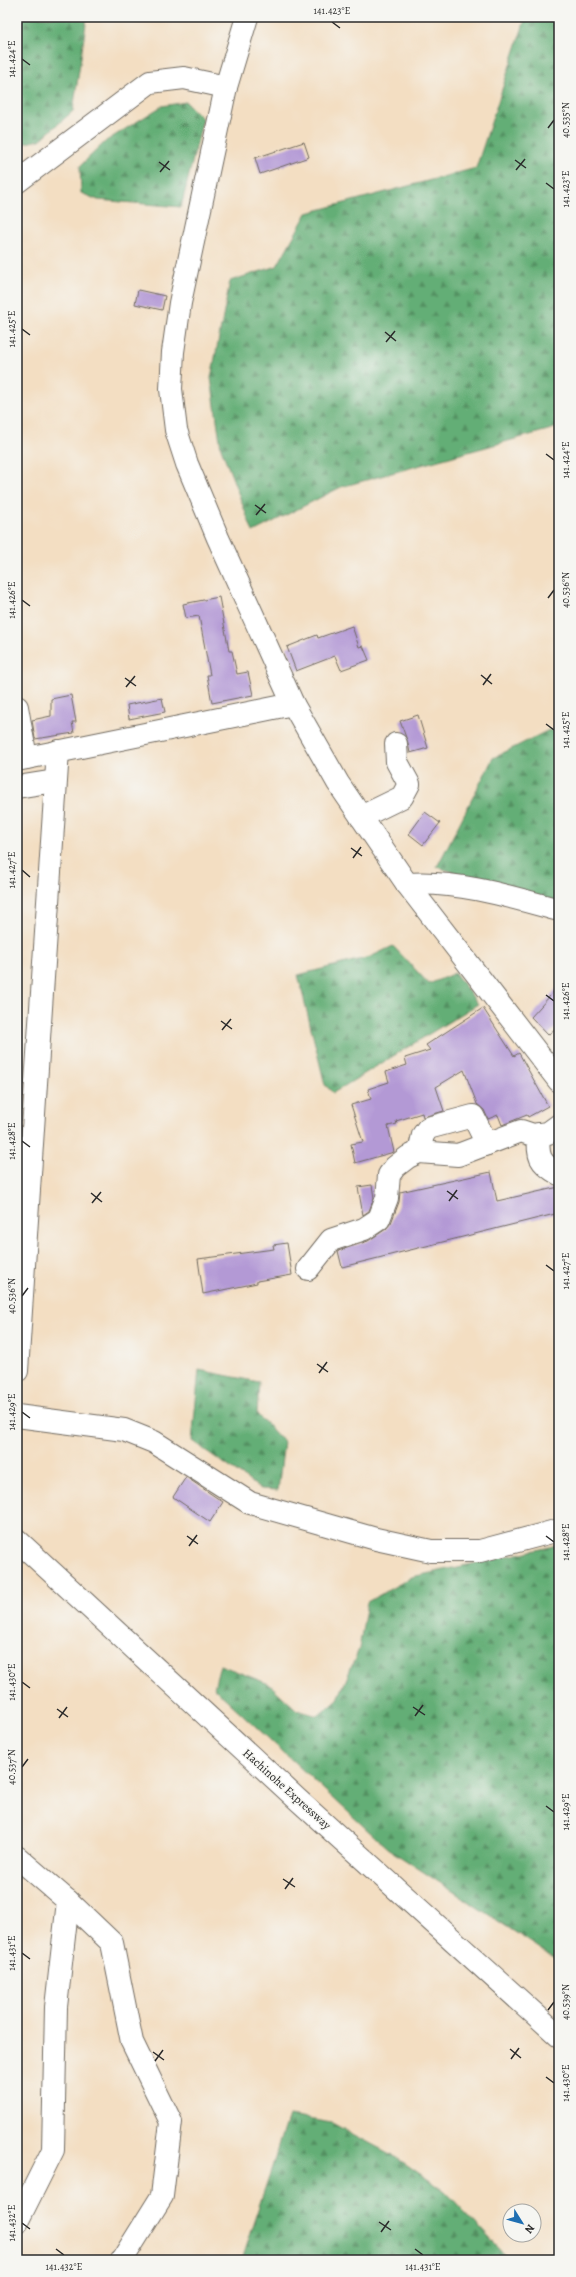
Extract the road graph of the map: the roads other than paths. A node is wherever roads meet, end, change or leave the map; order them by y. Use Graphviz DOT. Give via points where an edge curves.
graph roads {
  1 [pos="247,17"];
  2 [pos="226,87"];
  3 [pos="17,182"];
  4 [pos="293,704"];
  5 [pos="17,707"];
  6 [pos="396,744"];
  7 [pos="58,751"];
  8 [pos="22,759"];
  9 [pos="55,781"];
  10 [pos="17,787"];
  11 [pos="361,818"];
  12 [pos="407,884"];
  13 [pos="559,910"];
  14 [pos="559,1081"];
  15 [pos="452,1123"];
  16 [pos="559,1125"];
  17 [pos="539,1134"];
  18 [pos="487,1144"];
  19 [pos="419,1152"];
  20 [pos="458,1156"];
  21 [pos="559,1174"];
  22 [pos="308,1269"];
  23 [pos="17,1371"];
  24 [pos="17,1416"];
  25 [pos="559,1530"];
  26 [pos="17,1540"];
  27 [pos="17,1857"];
  28 [pos="68,1901"];
  29 [pos="559,2036"];
  30 [pos="17,2222"];
  31 [pos="122,2260"];
  1 -- 2 [label="main road"];
  2 -- 3 [label="main road" via="184,78 150,82"];
  2 -- 4 [label="main road" via="180,303 171,389 176,430 187,464"];
  4 -- 7 [label="main road"];
  4 -- 11 [label="main road"];
  5 -- 8 [label="main road"];
  6 -- 11 [label="main road" via="397,762 409,784 402,797"];
  7 -- 8 [label="main road"];
  7 -- 9 [label="main road"];
  9 -- 10 [label="main road"];
  9 -- 23 [label="main road"];
  11 -- 12 [label="main road"];
  12 -- 13 [label="main road" via="428,882"];
  12 -- 14 [label="main road"];
  15 -- 18 [label="main road" via="473,1116"];
  15 -- 19 [label="main road" via="428,1128 422,1135"];
  15 -- 20 [label="main road"];
  16 -- 17 [label="main road" via="548,1133"];
  17 -- 18 [label="main road" via="521,1131"];
  17 -- 21 [label="main road" via="538,1151 541,1161"];
  18 -- 20 [label="main road"];
  19 -- 20 [label="main road"];
  19 -- 22 [label="main road" via="395,1167 389,1175 387,1198 379,1219 364,1228 330,1240"];
  24 -- 25 [label="main road" via="124,1430 154,1442 250,1503 376,1539 431,1551 480,1551"];
  26 -- 29 [label="main road, Hachinohe Expressway"];
  27 -- 28 [label="main road"];
  28 -- 30 [label="main road" via="56,2007 53,2150"];
  28 -- 31 [label="main road" via="112,1943 132,2042 171,2122 162,2196"];
}
